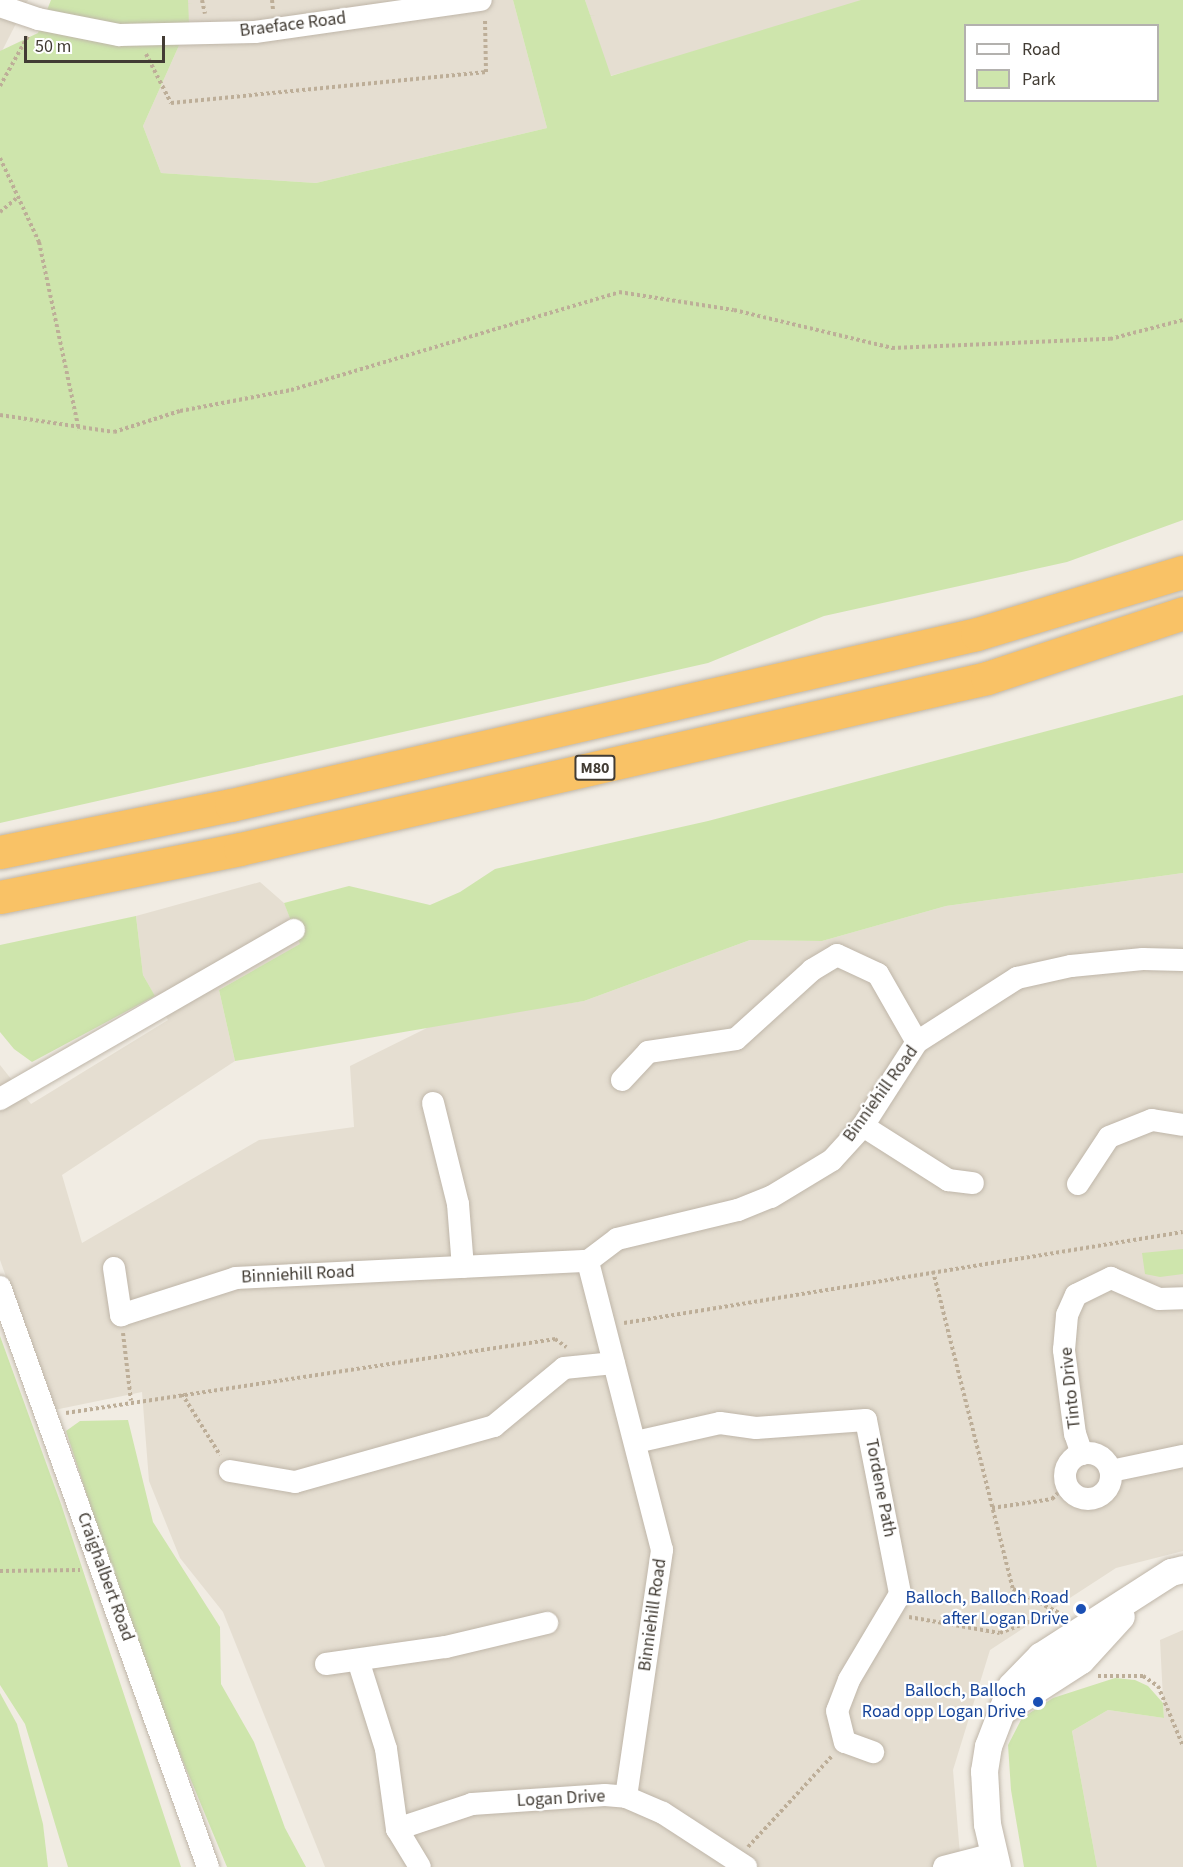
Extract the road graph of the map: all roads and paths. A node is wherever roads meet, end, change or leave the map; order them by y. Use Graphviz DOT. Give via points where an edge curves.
graph roads {
  1 [pos="0,6"];
  2 [pos="483,6"];
  3 [pos="38,19"];
  4 [pos="136,35"];
  5 [pos="0,86"];
  6 [pos="0,158"];
  7 [pos="18,197"];
  8 [pos="0,212"];
  9 [pos="1183,320"];
  10 [pos="0,415"];
  11 [pos="79,430"];
  12 [pos="1183,572"];
  13 [pos="1183,613"];
  14 [pos="0,852"];
  15 [pos="0,897"];
  16 [pos="294,930"];
  17 [pos="1183,960"];
  18 [pos="917,1042"];
  19 [pos="622,1080"];
  20 [pos="0,1099"];
  21 [pos="434,1103"];
  22 [pos="1183,1125"];
  23 [pos="863,1126"];
  24 [pos="973,1183"];
  25 [pos="1078,1185"];
  26 [pos="1183,1232"];
  27 [pos="588,1261"];
  28 [pos="463,1267"];
  29 [pos="114,1268"];
  30 [pos="933,1271"];
  31 [pos="0,1287"];
  32 [pos="1183,1298"];
  33 [pos="121,1315"];
  34 [pos="604,1327"];
  35 [pos="614,1363"];
  36 [pos="591,1365"];
  37 [pos="182,1394"];
  38 [pos="131,1401"];
  39 [pos="47,1416"];
  40 [pos="636,1442"];
  41 [pos="1082,1454"];
  42 [pos="1183,1456"];
  43 [pos="230,1471"];
  44 [pos="1111,1471"];
  45 [pos="1066,1485"];
  46 [pos="992,1508"];
  47 [pos="1183,1569"];
  48 [pos="102,1570"];
  49 [pos="0,1571"];
  50 [pos="1134,1598"];
  51 [pos="1057,1612"];
  52 [pos="888,1614"];
  53 [pos="547,1623"];
  54 [pos="1088,1628"];
  55 [pos="358,1660"];
  56 [pos="326,1664"];
  57 [pos="1090,1677"];
  58 [pos="1002,1711"];
  59 [pos="845,1742"];
  60 [pos="1183,1746"];
  61 [pos="873,1752"];
  62 [pos="627,1797"];
  63 [pos="397,1829"];
  64 [pos="995,1861"];
  65 [pos="741,1864"];
  66 [pos="208,1867"];
  67 [pos="420,1867"];
  68 [pos="944,1867"];
  1 -- 3 [label="street, Braeface Road"];
  2 -- 4 [label="street, Braeface Road" via="255,32"];
  2 -- 4 [label="path" via="486,72 171,103"];
  3 -- 4 [label="street, Braeface Road"];
  3 -- 5 [label="path"];
  6 -- 7 [label="path"];
  7 -- 8 [label="path"];
  7 -- 11 [label="path" via="39,242"];
  9 -- 11 [label="path" via="1110,339 892,348 734,310 619,292 291,390 180,411 114,432"];
  10 -- 11 [label="path"];
  12 -- 14 [label="highway" via="977,634 231,805"];
  13 -- 15 [label="highway, M80" via="987,678 240,849"];
  16 -- 20 [label="street"];
  17 -- 18 [label="street, Binniehill Road" via="1143,959 1071,966 1017,978"];
  18 -- 19 [label="street" via="878,974 837,954 812,970 736,1039 648,1052"];
  18 -- 23 [label="street, Binniehill Road"];
  21 -- 28 [label="street" via="458,1204"];
  22 -- 25 [label="street" via="1152,1120 1109,1137"];
  23 -- 24 [label="street" via="948,1180"];
  23 -- 27 [label="street, Binniehill Road" via="832,1160 771,1197 738,1210 617,1239"];
  26 -- 30 [label="path"];
  27 -- 28 [label="street, Binniehill Road"];
  27 -- 34 [label="street, Binniehill Road"];
  28 -- 33 [label="street, Binniehill Road" via="236,1278"];
  29 -- 33 [label="street"];
  30 -- 34 [label="path"];
  30 -- 46 [label="path"];
  31 -- 39 [label="street, Craighalbert Road"];
  32 -- 41 [label="street, Tinto Drive" via="1159,1299 1111,1278 1076,1295 1068,1315 1064,1350 1075,1434"];
  33 -- 38 [label="path"];
  34 -- 35 [label="street, Binniehill Road"];
  35 -- 36 [label="street"];
  35 -- 40 [label="street, Binniehill Road"];
  36 -- 37 [label="path" via="555,1339"];
  36 -- 43 [label="street" via="564,1368 494,1426 296,1482"];
  37 -- 38 [label="path"];
  37 -- 43 [label="path"];
  38 -- 39 [label="path"];
  39 -- 48 [label="street, Craighalbert Road"];
  40 -- 52 [label="street, Tordene Path" via="720,1422 756,1428 866,1420 900,1594"];
  40 -- 62 [label="street, Binniehill Road" via="662,1550"];
  41 -- 44 [label="street, Tinto Drive" via="1100,1456"];
  41 -- 45 [label="street, Tinto Drive" via="1067,1466"];
  42 -- 44 [label="street"];
  44 -- 45 [label="street" via="1107,1490 1090,1500 1080,1499"];
  45 -- 46 [label="path" via="1052,1498"];
  46 -- 51 [label="path" via="1012,1589"];
  47 -- 50 [label="street" via="1171,1572"];
  48 -- 49 [label="path"];
  48 -- 66 [label="street, Craighalbert Road"];
  50 -- 54 [label="street"];
  50 -- 58 [label="street" via="1081,1660"];
  51 -- 52 [label="path" via="1000,1633"];
  51 -- 54 [label="path"];
  52 -- 59 [label="street, Tordene Path" via="849,1680 837,1711"];
  53 -- 55 [label="street" via="446,1647"];
  54 -- 58 [label="street" via="1040,1656 1011,1686"];
  55 -- 56 [label="street"];
  55 -- 63 [label="street" via="386,1749"];
  57 -- 60 [label="path" via="1133,1674 1151,1681 1161,1691"];
  58 -- 64 [label="street" via="988,1746 984,1771"];
  59 -- 61 [label="street"];
  59 -- 65 [label="path"];
  62 -- 63 [label="street, Logan Drive" via="472,1804"];
  62 -- 65 [label="street, Logan Drive" via="663,1813"];
  63 -- 67 [label="street"];
  64 -- 68 [label="street"];
}
